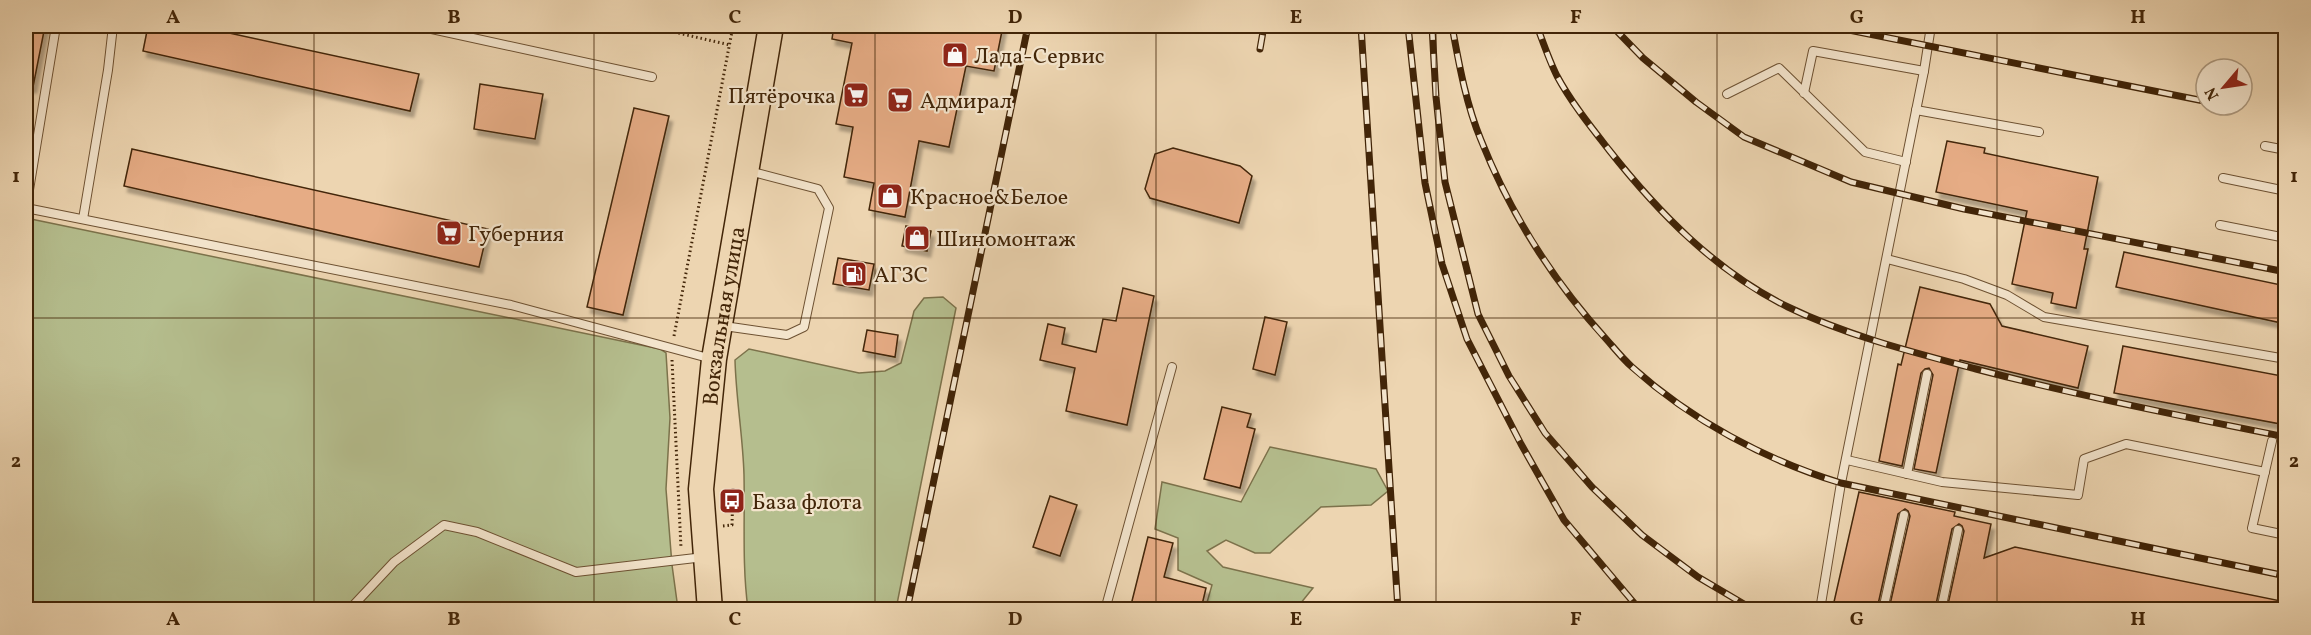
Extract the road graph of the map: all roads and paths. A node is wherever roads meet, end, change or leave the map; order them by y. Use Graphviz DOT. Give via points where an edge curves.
graph roads {
  1 [pos="56,26"];
  2 [pos="113,26"];
  3 [pos="418,26"];
  4 [pos="733,26"];
  5 [pos="771,26"];
  6 [pos="1931,26"];
  7 [pos="661,29"];
  8 [pos="729,45"];
  9 [pos="1924,71"];
  10 [pos="651,77"];
  11 [pos="1804,93"];
  12 [pos="1727,94"];
  13 [pos="1916,110"];
  14 [pos="2039,132"];
  15 [pos="2265,146"];
  16 [pos="2286,150"];
  17 [pos="1906,162"];
  18 [pos="745,170"];
  19 [pos="2223,178"];
  20 [pos="2286,191"];
  21 [pos="26,208"];
  22 [pos="83,219"];
  23 [pos="2220,225"];
  24 [pos="2286,238"];
  25 [pos="1887,259"];
  26 [pos="718,325"];
  27 [pos="672,349"];
  28 [pos="714,359"];
  29 [pos="2286,359"];
  30 [pos="1172,367"];
  31 [pos="1927,374"];
  32 [pos="2272,441"];
  33 [pos="1847,460"];
  34 [pos="2265,472"];
  35 [pos="1907,474"];
  36 [pos="1904,515"];
  37 [pos="1958,530"];
  38 [pos="2286,535"];
  39 [pos="694,558"];
  40 [pos="349,609"];
  41 [pos="710,609"];
  42 [pos="1105,609"];
  43 [pos="1820,609"];
  44 [pos="1883,609"];
  45 [pos="1941,609"];
  1 -- 21 [label="lane"];
  2 -- 22 [label="lane"];
  3 -- 10 [label="lane"];
  4 -- 8 [label="path"];
  5 -- 18 [label="main road, Вокзальная улица"];
  6 -- 9 [label="lane"];
  7 -- 8 [label="path"];
  8 -- 27 [label="path"];
  9 -- 11 [label="lane" via="1813,51"];
  9 -- 13 [label="lane"];
  11 -- 12 [label="lane" via="1779,68"];
  11 -- 17 [label="lane" via="1865,152"];
  13 -- 14 [label="lane"];
  13 -- 17 [label="lane"];
  15 -- 16 [label="lane"];
  17 -- 25 [label="lane"];
  18 -- 26 [label="main road, Вокзальная улица"];
  18 -- 26 [label="lane" via="818,189 829,208 804,327 787,335"];
  19 -- 20 [label="lane"];
  21 -- 22 [label="lane"];
  22 -- 27 [label="lane" via="511,305"];
  23 -- 24 [label="lane"];
  25 -- 29 [label="lane" via="1964,279 2044,317"];
  25 -- 33 [label="lane"];
  26 -- 28 [label="main road, Вокзальная улица"];
  27 -- 28 [label="lane"];
  27 -- 39 [label="path"];
  28 -- 39 [label="main road, Вокзальная улица"];
  30 -- 42 [label="lane"];
  31 -- 35 [label="lane"];
  32 -- 34 [label="lane"];
  33 -- 35 [label="lane"];
  33 -- 43 [label="lane"];
  34 -- 35 [label="lane" via="2126,444 2084,459 2078,495 1942,482"];
  34 -- 38 [label="lane" via="2252,528"];
  36 -- 44 [label="lane"];
  37 -- 45 [label="lane"];
  39 -- 40 [label="lane" via="576,572 477,532 444,525 394,562"];
  39 -- 41 [label="main road, Вокзальная улица"];
}
